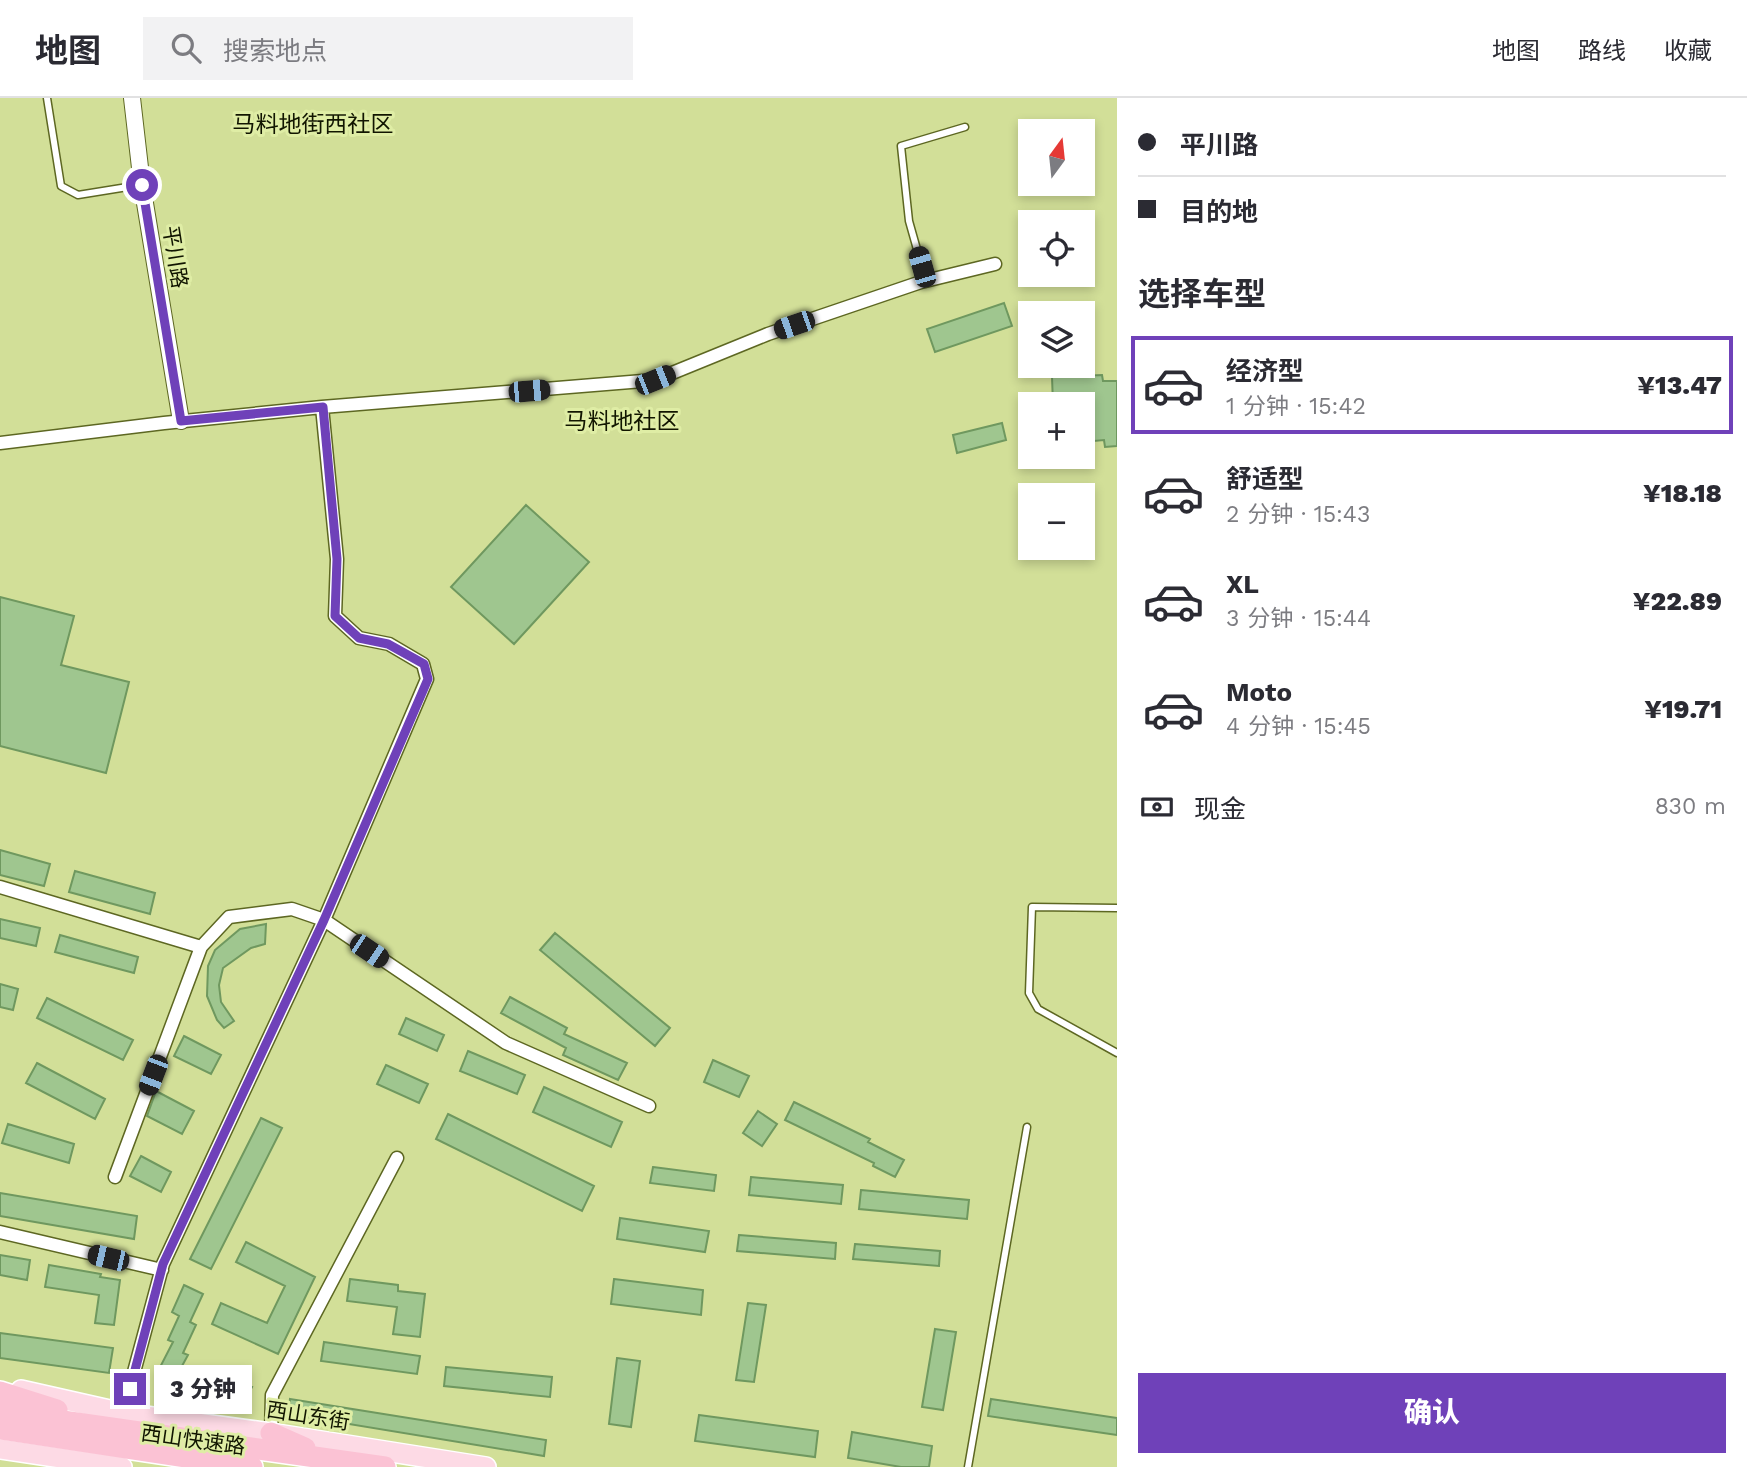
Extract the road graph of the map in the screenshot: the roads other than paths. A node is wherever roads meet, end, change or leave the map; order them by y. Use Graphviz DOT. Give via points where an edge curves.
graph roads {
  1 [pos="47,98"];
  2 [pos="132,98"];
  3 [pos="965,127"];
  4 [pos="142,185"];
  5 [pos="995,264"];
  6 [pos="921,282"];
  7 [pos="323,407"];
  8 [pos="181,421"];
  9 [pos="0,443"];
  10 [pos="0,887"];
  11 [pos="1117,908"];
  12 [pos="324,920"];
  13 [pos="201,947"];
  14 [pos="1117,1053"];
  15 [pos="649,1106"];
  16 [pos="1027,1127"];
  17 [pos="397,1158"];
  18 [pos="115,1177"];
  19 [pos="0,1232"];
  20 [pos="162,1270"];
  21 [pos="0,1386"];
  22 [pos="0,1392"];
  23 [pos="0,1412"];
  24 [pos="124,1413"];
  25 [pos="101,1428"];
  26 [pos="0,1429"];
  27 [pos="271,1433"];
  28 [pos="0,1449"];
  29 [pos="339,1460"];
  30 [pos="233,1465"];
  31 [pos="122,1467"];
  32 [pos="252,1467"];
  33 [pos="385,1467"];
  34 [pos="486,1467"];
  35 [pos="968,1467"];
  1 -- 4 [label="lane" via="61,187 78,195"];
  2 -- 4 [label="street, 平川路"];
  3 -- 6 [label="lane" via="901,146"];
  4 -- 8 [label="street, 平川路"];
  5 -- 6 [label="street"];
  6 -- 7 [label="street" via="768,334 655,380"];
  7 -- 8 [label="street"];
  7 -- 12 [label="street" via="337,559 335,616 359,638 388,644 424,664 428,679"];
  8 -- 9 [label="street"];
  10 -- 13 [label="street"];
  11 -- 14 [label="lane" via="1032,907 1030,993 1038,1009"];
  12 -- 13 [label="street" via="292,908 229,917"];
  12 -- 15 [label="street" via="506,1043"];
  12 -- 20 [label="street"];
  13 -- 18 [label="street"];
  16 -- 35 [label="lane"];
  17 -- 27 [label="street" via="271,1395"];
  19 -- 20 [label="street"];
  20 -- 24 [label="street"];
  21 -- 24 [label="main road, 西山东街"];
  22 -- 25 [label="highway"];
  23 -- 25 [label="highway, 西山快速路"];
  24 -- 27 [label="main road, 西山东街"];
  25 -- 29 [label="highway, 西山快速路"];
  26 -- 30 [label="highway, 西山快速路"];
  27 -- 29 [label="highway"];
  27 -- 34 [label="main road, 西山东街"];
  28 -- 31 [label="main road"];
  29 -- 33 [label="highway, 西山快速路"];
  30 -- 32 [label="highway, 西山快速路"];
}
